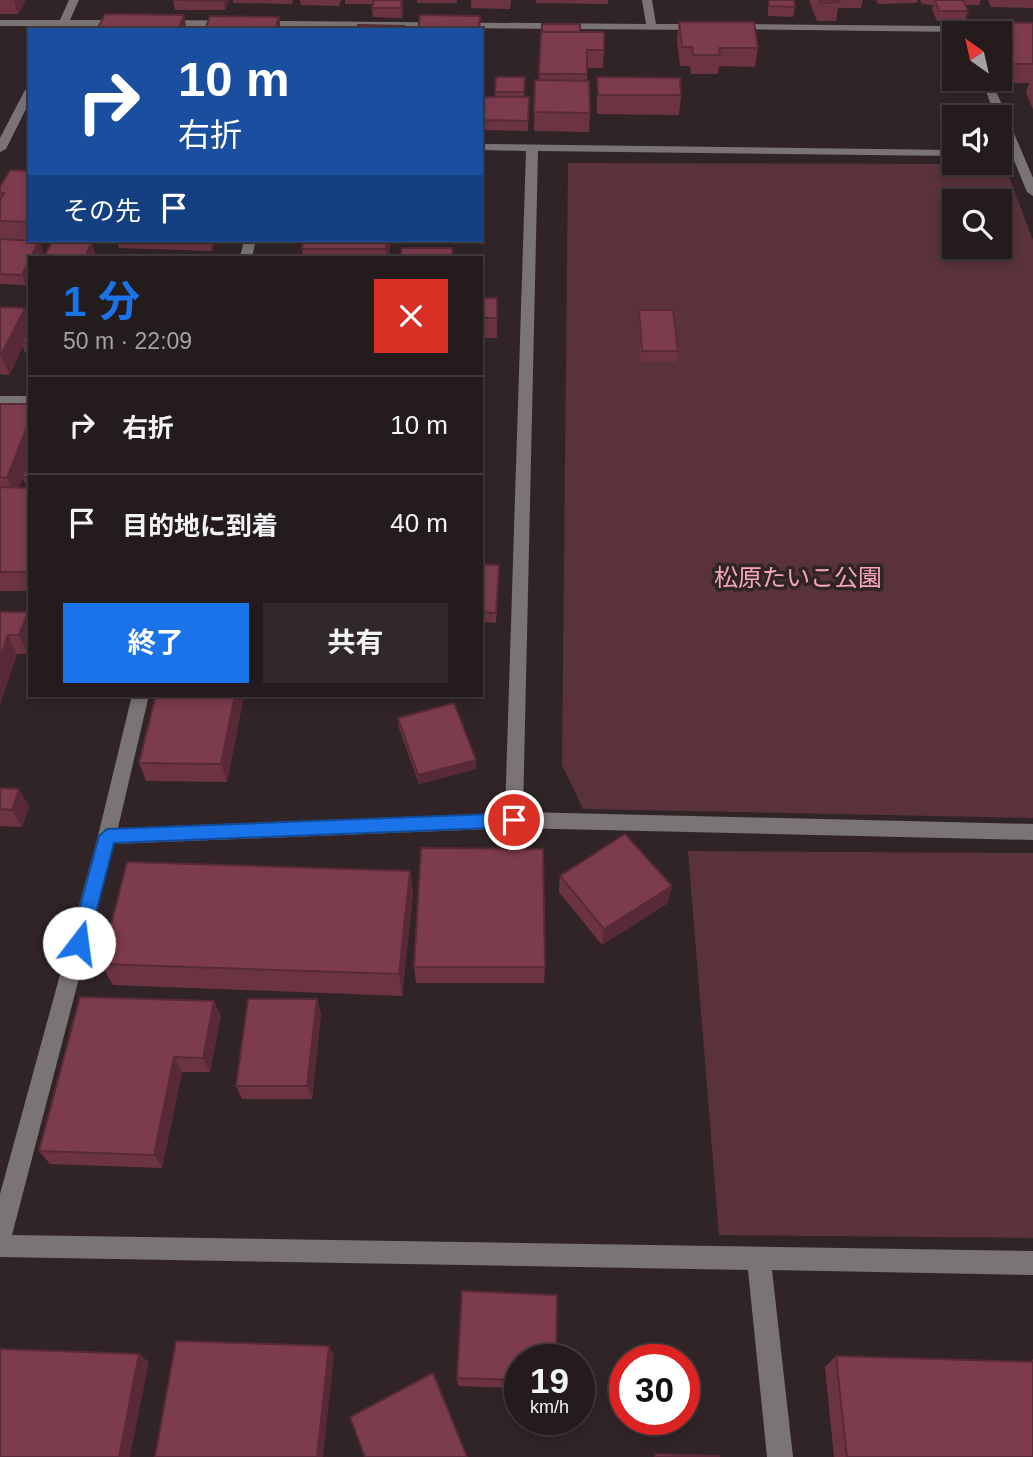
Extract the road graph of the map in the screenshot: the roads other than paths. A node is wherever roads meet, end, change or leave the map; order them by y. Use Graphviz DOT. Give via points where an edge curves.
graph roads {
  1 [pos="75,0"];
  2 [pos="647,0"];
  3 [pos="0,23"];
  4 [pos="133,23"];
  5 [pos="147,23"];
  6 [pos="651,26"];
  7 [pos="62,27"];
  8 [pos="300,27"];
  9 [pos="1012,30"];
  10 [pos="1033,30"];
  11 [pos="942,31"];
  12 [pos="991,91"];
  13 [pos="28,94"];
  14 [pos="483,147"];
  15 [pos="532,148"];
  16 [pos="0,149"];
  17 [pos="942,153"];
  18 [pos="1012,153"];
  19 [pos="1018,153"];
  20 [pos="1033,192"];
  21 [pos="0,401"];
  22 [pos="28,401"];
  23 [pos="139,697"];
  24 [pos="514,820"];
  25 [pos="1033,832"];
  26 [pos="107,836"];
  27 [pos="0,1236"];
  28 [pos="0,1246"];
  29 [pos="758,1261"];
  30 [pos="1033,1263"];
  31 [pos="780,1457"];
  1 -- 7 [label="street"];
  2 -- 6 [label="street"];
  3 -- 7 [label="street"];
  4 -- 7 [label="street"];
  5 -- 8 [label="street"];
  6 -- 8 [label="street"];
  6 -- 11 [label="street"];
  9 -- 10 [label="street"];
  12 -- 19 [label="street"];
  13 -- 16 [label="street"];
  14 -- 15 [label="street"];
  15 -- 17 [label="street"];
  15 -- 24 [label="street"];
  18 -- 19 [label="street"];
  19 -- 20 [label="street"];
  21 -- 22 [label="street"];
  23 -- 26 [label="street"];
  24 -- 25 [label="street"];
  24 -- 26 [label="street"];
  26 -- 27 [label="street"];
  28 -- 29 [label="street"];
  29 -- 30 [label="street"];
  29 -- 31 [label="street"];
}
